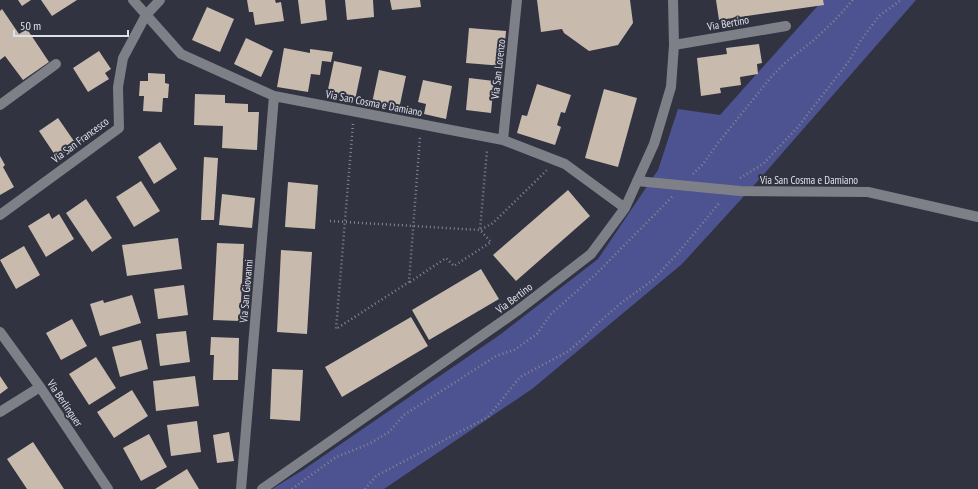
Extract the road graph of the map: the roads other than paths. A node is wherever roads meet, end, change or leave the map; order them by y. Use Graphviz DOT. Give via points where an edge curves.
graph roads {
  1 [pos="133,0"];
  2 [pos="160,0"];
  3 [pos="517,0"];
  4 [pos="673,0"];
  5 [pos="146,15"];
  6 [pos="786,26"];
  7 [pos="674,45"];
  8 [pos="56,64"];
  9 [pos="274,96"];
  10 [pos="0,105"];
  11 [pos="503,140"];
  12 [pos="637,181"];
  13 [pos="625,208"];
  14 [pos="0,215"];
  15 [pos="978,217"];
  16 [pos="0,332"];
  17 [pos="40,387"];
  18 [pos="0,412"];
  19 [pos="108,489"];
  20 [pos="241,489"];
  21 [pos="262,489"];
  1 -- 5 [label="street, Via San Cosma e Damiano"];
  2 -- 5 [label="street"];
  3 -- 11 [label="street, Via San Lorenzo"];
  4 -- 7 [label="street, Via Bertino"];
  5 -- 9 [label="street, Via San Cosma e Damiano" via="181,54"];
  5 -- 14 [label="street, Via San Francesco" via="123,58 118,87 119,128"];
  6 -- 7 [label="street, Via Bertino"];
  7 -- 12 [label="street, Via Bertino" via="672,87 654,144"];
  8 -- 10 [label="street"];
  9 -- 11 [label="street, Via San Cosma e Damiano"];
  9 -- 20 [label="street, Via San Giovanni"];
  11 -- 13 [label="street, Via San Cosma e Damiano" via="565,164"];
  12 -- 13 [label="street, Via Bertino"];
  12 -- 15 [label="street, Via San Cosma e Damiano" via="730,190 868,192"];
  13 -- 21 [label="street, Via Bertino" via="591,254 517,311"];
  16 -- 17 [label="street, Via Berlinguer"];
  17 -- 18 [label="street"];
  17 -- 19 [label="street, Via Berlinguer"];
}
